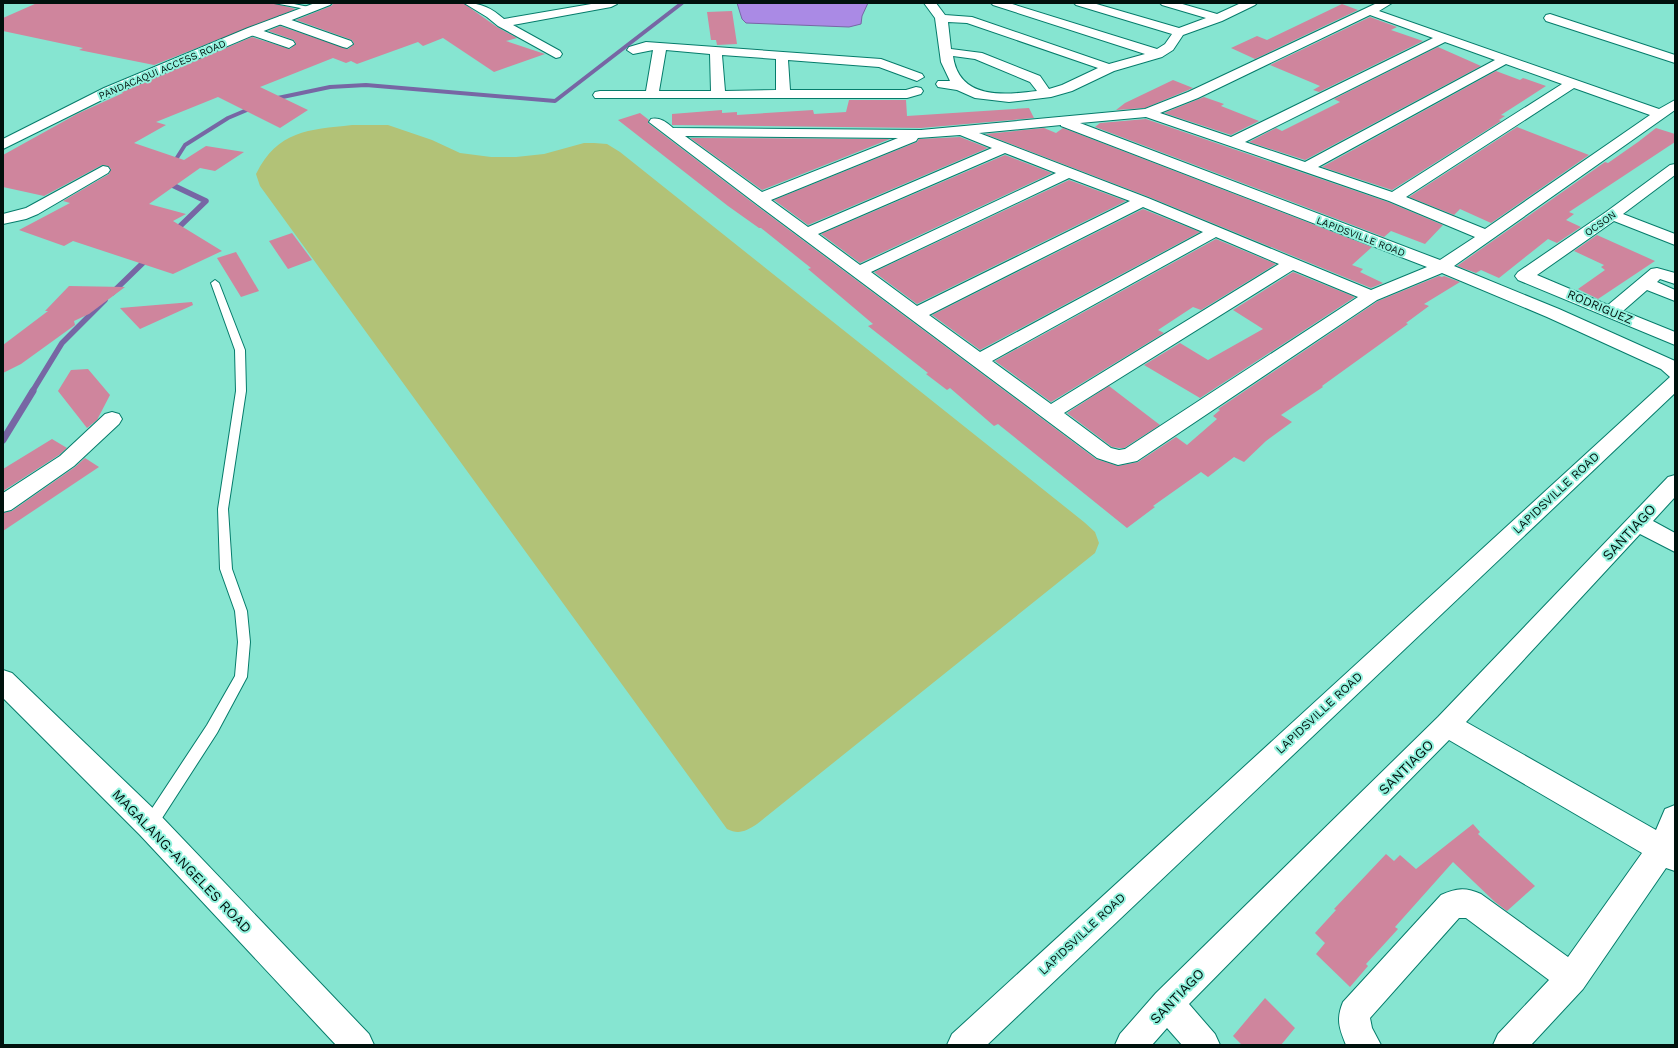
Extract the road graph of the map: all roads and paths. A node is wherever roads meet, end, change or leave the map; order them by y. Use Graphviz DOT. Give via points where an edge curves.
graph roads {
  1 [pos="277,3"];
  2 [pos="326,3"];
  3 [pos="470,3"];
  4 [pos="930,3"];
  5 [pos="997,3"];
  6 [pos="1080,3"];
  7 [pos="1166,3"];
  8 [pos="1251,3"];
  9 [pos="1386,3"];
  10 [pos="612,4"];
  11 [pos="311,8"];
  12 [pos="1369,11"];
  13 [pos="941,18"];
  14 [pos="1218,18"];
  15 [pos="1550,18"];
  16 [pos="280,20"];
  17 [pos="502,23"];
  18 [pos="252,31"];
  19 [pos="1179,32"];
  20 [pos="1443,38"];
  21 [pos="289,44"];
  22 [pos="347,44"];
  23 [pos="660,46"];
  24 [pos="633,50"];
  25 [pos="716,51"];
  26 [pos="947,52"];
  27 [pos="556,54"];
  28 [pos="1158,54"];
  29 [pos="782,56"];
  30 [pos="1675,59"];
  31 [pos="844,60"];
  32 [pos="1504,60"];
  33 [pos="1109,68"];
  34 [pos="846,82"];
  35 [pos="1573,83"];
  36 [pos="929,84"];
  37 [pos="960,86"];
  38 [pos="718,94"];
  39 [pos="783,94"];
  40 [pos="1046,94"];
  41 [pos="600,95"];
  42 [pos="652,95"];
  43 [pos="1675,104"];
  44 [pos="1147,113"];
  45 [pos="1660,114"];
  46 [pos="656,122"];
  47 [pos="1063,122"];
  48 [pos="960,131"];
  49 [pos="670,132"];
  50 [pos="921,134"];
  51 [pos="1233,142"];
  52 [pos="3,145"];
  53 [pos="1005,148"];
  54 [pos="1307,167"];
  55 [pos="1675,168"];
  56 [pos="103,170"];
  57 [pos="1069,172"];
  58 [pos="1394,198"];
  59 [pos="759,199"];
  60 [pos="1143,201"];
  61 [pos="1612,215"];
  62 [pos="3,219"];
  63 [pos="1216,231"];
  64 [pos="807,233"];
  65 [pos="1485,235"];
  66 [pos="1675,240"];
  67 [pos="1292,263"];
  68 [pos="1442,267"];
  69 [pos="858,272"];
  70 [pos="1524,276"];
  71 [pos="1675,279"];
  72 [pos="215,283"];
  73 [pos="1645,283"];
  74 [pos="1371,296"];
  75 [pos="1675,296"];
  76 [pos="1610,312"];
  77 [pos="916,314"];
  78 [pos="1675,339"];
  79 [pos="978,361"];
  80 [pos="1675,372"];
  81 [pos="1675,382"];
  82 [pos="1050,413"];
  83 [pos="112,419"];
  84 [pos="1675,483"];
  85 [pos="3,504"];
  86 [pos="1638,523"];
  87 [pos="1675,543"];
  88 [pos="3,681"];
  89 [pos="1447,725"];
  90 [pos="1675,819"];
  91 [pos="150,825"];
  92 [pos="1668,853"];
  93 [pos="1572,978"];
  94 [pos="1167,1004"];
  95 [pos="357,1045"];
  96 [pos="963,1045"];
  97 [pos="1131,1045"];
  98 [pos="1204,1045"];
  99 [pos="1365,1045"];
  100 [pos="1509,1045"];
  1 -- 11 [label="lane"];
  2 -- 11 [label="street, PANDACAQUI ACCESS ROAD"];
  3 -- 17 [label="street" via="492,14"];
  4 -- 13 [label="street"];
  5 -- 28 [label="street"];
  6 -- 19 [label="street"];
  7 -- 14 [label="street"];
  8 -- 14 [label="street"];
  9 -- 12 [label="street"];
  10 -- 17 [label="street"];
  11 -- 16 [label="street, PANDACAQUI ACCESS ROAD"];
  12 -- 20 [label="street"];
  12 -- 44 [label="street" via="1193,95"];
  13 -- 26 [label="street"];
  13 -- 33 [label="street" via="968,20"];
  14 -- 19 [label="street"];
  15 -- 30 [label="street"];
  16 -- 18 [label="street, PANDACAQUI ACCESS ROAD"];
  16 -- 22 [label="street"];
  17 -- 27 [label="street"];
  18 -- 21 [label="street"];
  18 -- 52 [label="street, PANDACAQUI ACCESS ROAD" via="90,100"];
  19 -- 28 [label="street" via="1169,47"];
  20 -- 32 [label="street"];
  20 -- 51 [label="street"];
  23 -- 24 [label="street" via="646,46"];
  23 -- 25 [label="street"];
  23 -- 42 [label="street"];
  25 -- 29 [label="street"];
  25 -- 38 [label="street"];
  26 -- 37 [label="street" via="947,62"];
  26 -- 40 [label="street" via="978,56 1035,79"];
  28 -- 33 [label="street"];
  29 -- 31 [label="street"];
  29 -- 39 [label="street"];
  31 -- 34 [label="street"];
  31 -- 36 [label="street" via="881,63"];
  32 -- 35 [label="street"];
  32 -- 54 [label="street"];
  33 -- 40 [label="street" via="1067,88"];
  34 -- 36 [label="street" via="907,94"];
  34 -- 39 [label="street"];
  35 -- 45 [label="street"];
  35 -- 58 [label="street"];
  36 -- 37 [label="street"];
  37 -- 40 [label="street" via="975,94 1009,98"];
  38 -- 39 [label="street"];
  38 -- 42 [label="street"];
  41 -- 42 [label="street"];
  43 -- 45 [label="street"];
  44 -- 47 [label="street"];
  44 -- 51 [label="street"];
  45 -- 65 [label="street"];
  46 -- 49 [label="street"];
  47 -- 48 [label="street"];
  47 -- 68 [label="street, LAPIDSVILLE ROAD"];
  48 -- 50 [label="street"];
  48 -- 53 [label="street"];
  49 -- 50 [label="street"];
  49 -- 59 [label="street"];
  50 -- 59 [label="street"];
  51 -- 54 [label="street"];
  53 -- 57 [label="street"];
  53 -- 64 [label="street"];
  54 -- 58 [label="street"];
  55 -- 61 [label="street, OCSON"];
  56 -- 62 [label="street" via="32,211"];
  57 -- 60 [label="street"];
  57 -- 69 [label="street"];
  58 -- 65 [label="street"];
  59 -- 64 [label="street"];
  60 -- 63 [label="street"];
  60 -- 77 [label="street"];
  61 -- 66 [label="street"];
  61 -- 70 [label="street, OCSON"];
  63 -- 67 [label="street"];
  63 -- 79 [label="street"];
  64 -- 69 [label="street"];
  65 -- 68 [label="street"];
  67 -- 74 [label="street"];
  67 -- 82 [label="street"];
  68 -- 74 [label="street"];
  68 -- 80 [label="street, LAPIDSVILLE ROAD" via="1654,358"];
  69 -- 77 [label="street"];
  70 -- 76 [label="street, RODRIGUEZ"];
  71 -- 73 [label="street" via="1657,273"];
  72 -- 91 [label="lane" via="240,350 241,391 223,509 226,569 241,611 244,642 241,677 212,729"];
  73 -- 75 [label="street"];
  73 -- 76 [label="street"];
  74 -- 82 [label="street" via="1130,456 1118,458 1104,453"];
  76 -- 78 [label="street, RODRIGUEZ"];
  77 -- 79 [label="street"];
  79 -- 82 [label="street"];
  81 -- 96 [label="street, LAPIDSVILLE ROAD"];
  83 -- 85 [label="street" via="67,461"];
  84 -- 86 [label="street, SANTIAGO"];
  86 -- 87 [label="street"];
  86 -- 89 [label="street, SANTIAGO"];
  88 -- 91 [label="street, MAGALANG-ANGELES ROAD"];
  89 -- 92 [label="street"];
  89 -- 94 [label="street, SANTIAGO"];
  90 -- 92 [label="street"];
  91 -- 95 [label="street, MAGALANG-ANGELES ROAD"];
  92 -- 93 [label="street"];
  93 -- 99 [label="street" via="1470,904 1451,905 1354,1013 1355,1027"];
  93 -- 100 [label="street"];
  94 -- 97 [label="street, SANTIAGO"];
  94 -- 98 [label="street"];
}
